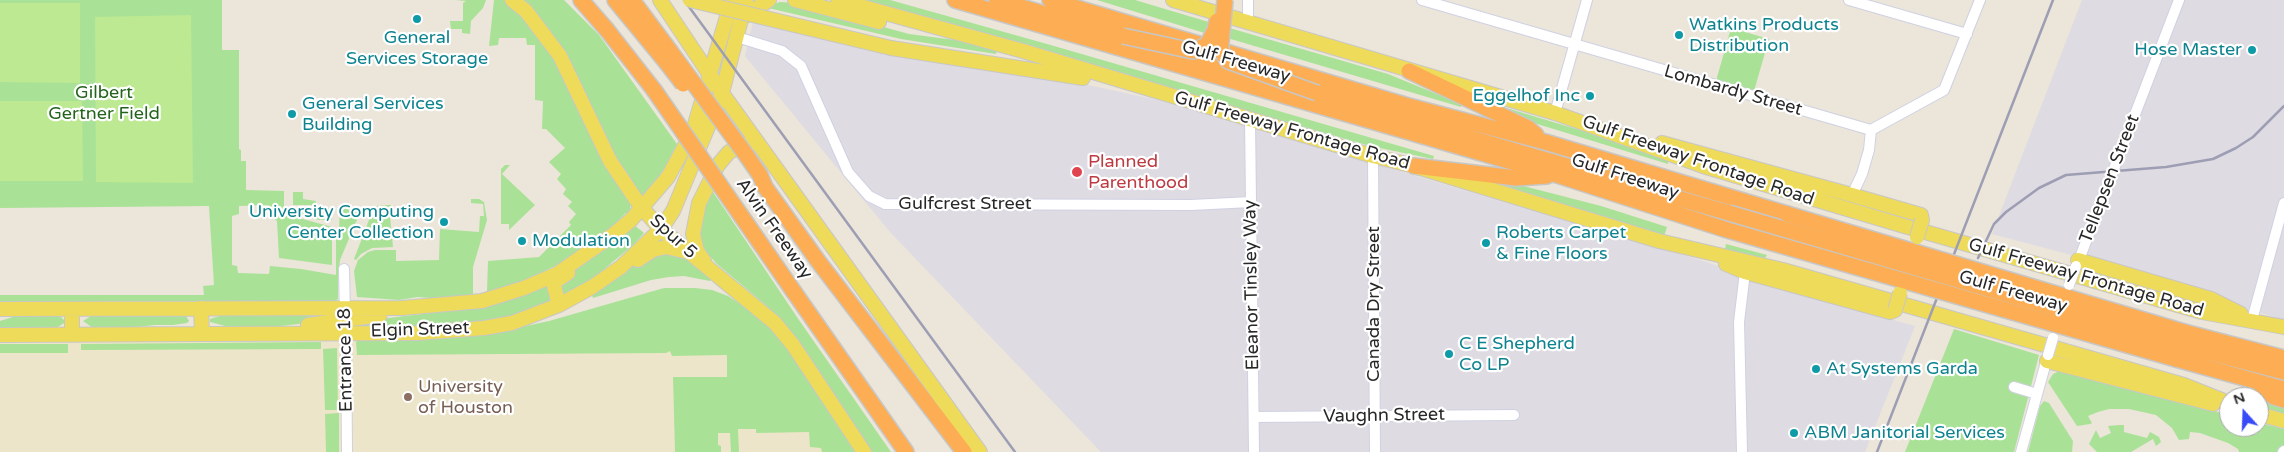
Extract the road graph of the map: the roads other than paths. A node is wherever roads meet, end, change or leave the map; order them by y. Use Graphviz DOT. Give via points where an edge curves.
graph roads {
  1 [pos="512,0"];
  2 [pos="575,0"];
  3 [pos="581,0"];
  4 [pos="615,0"];
  5 [pos="632,0"];
  6 [pos="660,0"];
  7 [pos="690,0"];
  8 [pos="732,0"];
  9 [pos="746,0"];
  10 [pos="770,0"];
  11 [pos="795,0"];
  12 [pos="838,0"];
  13 [pos="955,0"];
  14 [pos="997,0"];
  15 [pos="1050,0"];
  16 [pos="1173,0"];
  17 [pos="1218,0"];
  18 [pos="1225,0"];
  19 [pos="1248,0"];
  20 [pos="1422,0"];
  21 [pos="1587,0"];
  22 [pos="1849,0"];
  23 [pos="1980,0"];
  24 [pos="2179,0"];
  25 [pos="742,18"];
  26 [pos="1248,22"];
  27 [pos="607,30"];
  28 [pos="1967,34"];
  29 [pos="962,36"];
  30 [pos="1122,36"];
  31 [pos="737,37"];
  32 [pos="1574,45"];
  33 [pos="668,56"];
  34 [pos="1409,71"];
  35 [pos="711,76"];
  36 [pos="1133,86"];
  37 [pos="722,93"];
  38 [pos="1317,93"];
  39 [pos="1555,113"];
  40 [pos="1250,119"];
  41 [pos="1607,130"];
  42 [pos="1871,130"];
  43 [pos="1545,142"];
  44 [pos="764,152"];
  45 [pos="1373,156"];
  46 [pos="1414,166"];
  47 [pos="1557,175"];
  48 [pos="1852,194"];
  49 [pos="1251,202"];
  50 [pos="2284,203"];
  51 [pos="641,207"];
  52 [pos="661,229"];
  53 [pos="614,234"];
  54 [pos="1688,249"];
  55 [pos="690,252"];
  56 [pos="2077,263"];
  57 [pos="707,266"];
  58 [pos="344,269"];
  59 [pos="1745,272"];
  60 [pos="587,290"];
  61 [pos="559,305"];
  62 [pos="201,308"];
  63 [pos="0,309"];
  64 [pos="72,309"];
  65 [pos="346,320"];
  66 [pos="2252,320"];
  67 [pos="2284,327"];
  68 [pos="202,334"];
  69 [pos="0,335"];
  70 [pos="72,335"];
  71 [pos="2221,343"];
  72 [pos="2180,345"];
  73 [pos="2284,354"];
  74 [pos="2048,358"];
  75 [pos="2284,358"];
  76 [pos="2284,372"];
  77 [pos="2246,378"];
  78 [pos="2014,387"];
  79 [pos="2284,389"];
  80 [pos="2037,394"];
  81 [pos="2219,399"];
  82 [pos="2284,400"];
  83 [pos="2219,405"];
  84 [pos="1514,415"];
  85 [pos="1375,416"];
  86 [pos="1254,417"];
  87 [pos="2269,417"];
  88 [pos="2284,421"];
  89 [pos="347,452"];
  90 [pos="864,452"];
  91 [pos="906,452"];
  92 [pos="964,452"];
  93 [pos="980,452"];
  94 [pos="1254,452"];
  95 [pos="1375,452"];
  96 [pos="1742,452"];
  97 [pos="2021,452"];
  1 -- 51 [label="main road, Spur 5" via="526,11 560,56 610,161"];
  2 -- 27 [label="highway"];
  3 -- 27 [label="highway"];
  4 -- 33 [label="highway"];
  5 -- 33 [label="highway"];
  6 -- 35 [label="main road"];
  7 -- 36 [label="main road, Gulf Freeway Frontage Road, bridge" via="891,48"];
  8 -- 35 [label="main road, Elgin Street"];
  9 -- 25 [label="main road, Elgin Street"];
  10 -- 25 [label="main road"];
  11 -- 29 [label="main road" via="881,22"];
  12 -- 29 [label="main road, Gulf Freeway Frontage Road"];
  13 -- 47 [label="highway, Gulf Freeway"];
  14 -- 30 [label="highway, Gulf Freeway"];
  15 -- 43 [label="highway, Gulf Freeway" via="1405,105"];
  16 -- 26 [label="main road, Gulf Freeway Frontage Road"];
  17 -- 30 [label="highway, bridge" via="1215,30 1201,49 1185,50"];
  18 -- 38 [label="highway, bridge" via="1221,50 1228,61"];
  19 -- 26 [label="street"];
  20 -- 32 [label="street, Lombardy Street"];
  21 -- 32 [label="street"];
  22 -- 28 [label="street"];
  23 -- 28 [label="street"];
  24 -- 56 [label="street, Tellepsen Street"];
  25 -- 31 [label="main road, Elgin Street"];
  26 -- 34 [label="main road, Gulf Freeway Frontage Road"];
  27 -- 91 [label="highway, Alvin Freeway, bridge" via="654,90"];
  28 -- 42 [label="street" via="1944,90"];
  29 -- 36 [label="main road, Gulf Freeway Frontage Road"];
  30 -- 38 [label="highway, Gulf Freeway, bridge"];
  31 -- 37 [label="main road, Elgin Street"];
  31 -- 49 [label="street, Gulfcrest Street" via="782,51 801,66 848,172 869,196 885,204 1191,205"];
  32 -- 39 [label="street"];
  32 -- 42 [label="street, Lombardy Street"];
  33 -- 92 [label="highway, Alvin Freeway, bridge" via="744,152 818,261"];
  34 -- 39 [label="main road, Gulf Freeway Frontage Road"];
  34 -- 43 [label="highway" via="1528,128"];
  35 -- 37 [label="main road"];
  35 -- 51 [label="main road, Elgin Street" via="693,131 668,177"];
  36 -- 40 [label="main road, Gulf Freeway Frontage Road"];
  37 -- 44 [label="main road"];
  37 -- 52 [label="main road, Elgin Street" via="674,211"];
  38 -- 72 [label="highway, Gulf Freeway, bridge"];
  39 -- 41 [label="main road, Gulf Freeway Frontage Road"];
  40 -- 45 [label="main road, Gulf Freeway Frontage Road"];
  40 -- 49 [label="street, Eleanor Tinsley Way"];
  41 -- 48 [label="main road"];
  41 -- 66 [label="main road, Gulf Freeway Frontage Road" via="1702,166 1901,225 2202,312"];
  42 -- 48 [label="street" via="1870,150"];
  43 -- 72 [label="highway, Gulf Freeway, bridge" via="1734,199"];
  44 -- 57 [label="main road" via="756,146 744,145 729,152 718,165 699,203 693,234"];
  44 -- 93 [label="main road"];
  45 -- 46 [label="main road, Gulf Freeway Frontage Road"];
  45 -- 85 [label="street, Canada Dry Street"];
  46 -- 47 [label="highway" via="1516,178"];
  46 -- 54 [label="main road, Gulf Freeway Frontage Road"];
  47 -- 72 [label="highway, Gulf Freeway, bridge" via="1724,229"];
  48 -- 59 [label="main road, bridge" via="1921,215 1895,310 1890,312"];
  49 -- 86 [label="street, Eleanor Tinsley Way"];
  50 -- 66 [label="street"];
  51 -- 52 [label="main road, Spur 5"];
  51 -- 53 [label="main road, Elgin Street"];
  52 -- 55 [label="main road, Spur 5"];
  52 -- 60 [label="main road, Elgin Street" via="621,267"];
  53 -- 61 [label="main road" via="596,256 556,281 554,292"];
  53 -- 65 [label="main road, Elgin Street" via="557,274 524,288 482,301 402,308"];
  54 -- 59 [label="main road"];
  54 -- 81 [label="main road, Gulf Freeway Frontage Road" via="1783,270 1880,297 2184,385"];
  55 -- 57 [label="main road, Spur 5"];
  55 -- 60 [label="main road" via="666,247 653,250 608,286"];
  56 -- 66 [label="main road" via="2211,299"];
  56 -- 74 [label="street, Tellepsen Street, bridge"];
  57 -- 90 [label="main road, Spur 5" via="774,323 793,344"];
  58 -- 65 [label="street, Entrance 18"];
  59 -- 96 [label="street" via="1739,322"];
  60 -- 61 [label="main road, Elgin Street"];
  61 -- 65 [label="main road, Elgin Street" via="512,323 416,333"];
  62 -- 64 [label="main road, Elgin Street"];
  62 -- 65 [label="main road, Elgin Street"];
  62 -- 68 [label="main road"];
  63 -- 64 [label="main road, Elgin Street"];
  64 -- 70 [label="main road"];
  65 -- 68 [label="main road, Elgin Street" via="278,333"];
  65 -- 89 [label="street, Entrance 18"];
  66 -- 67 [label="main road, Gulf Freeway Frontage Road"];
  68 -- 70 [label="main road, Elgin Street"];
  69 -- 70 [label="main road, Elgin Street"];
  71 -- 72 [label="highway, Gulf Freeway"];
  71 -- 73 [label="highway"];
  71 -- 75 [label="highway, Gulf Freeway"];
  72 -- 76 [label="highway, Gulf Freeway"];
  72 -- 77 [label="highway, Gulf Freeway"];
  74 -- 80 [label="street, Tellepsen Street"];
  74 -- 83 [label="main road" via="2175,396"];
  77 -- 79 [label="highway, Gulf Freeway"];
  77 -- 82 [label="highway"];
  78 -- 80 [label="street"];
  80 -- 97 [label="street, Tellepsen Street"];
  84 -- 85 [label="street, Vaughn Street"];
  85 -- 86 [label="street, Vaughn Street"];
  85 -- 95 [label="street, Canada Dry Street"];
  86 -- 94 [label="street, Eleanor Tinsley Way"];
  87 -- 88 [label="main road"];
}
